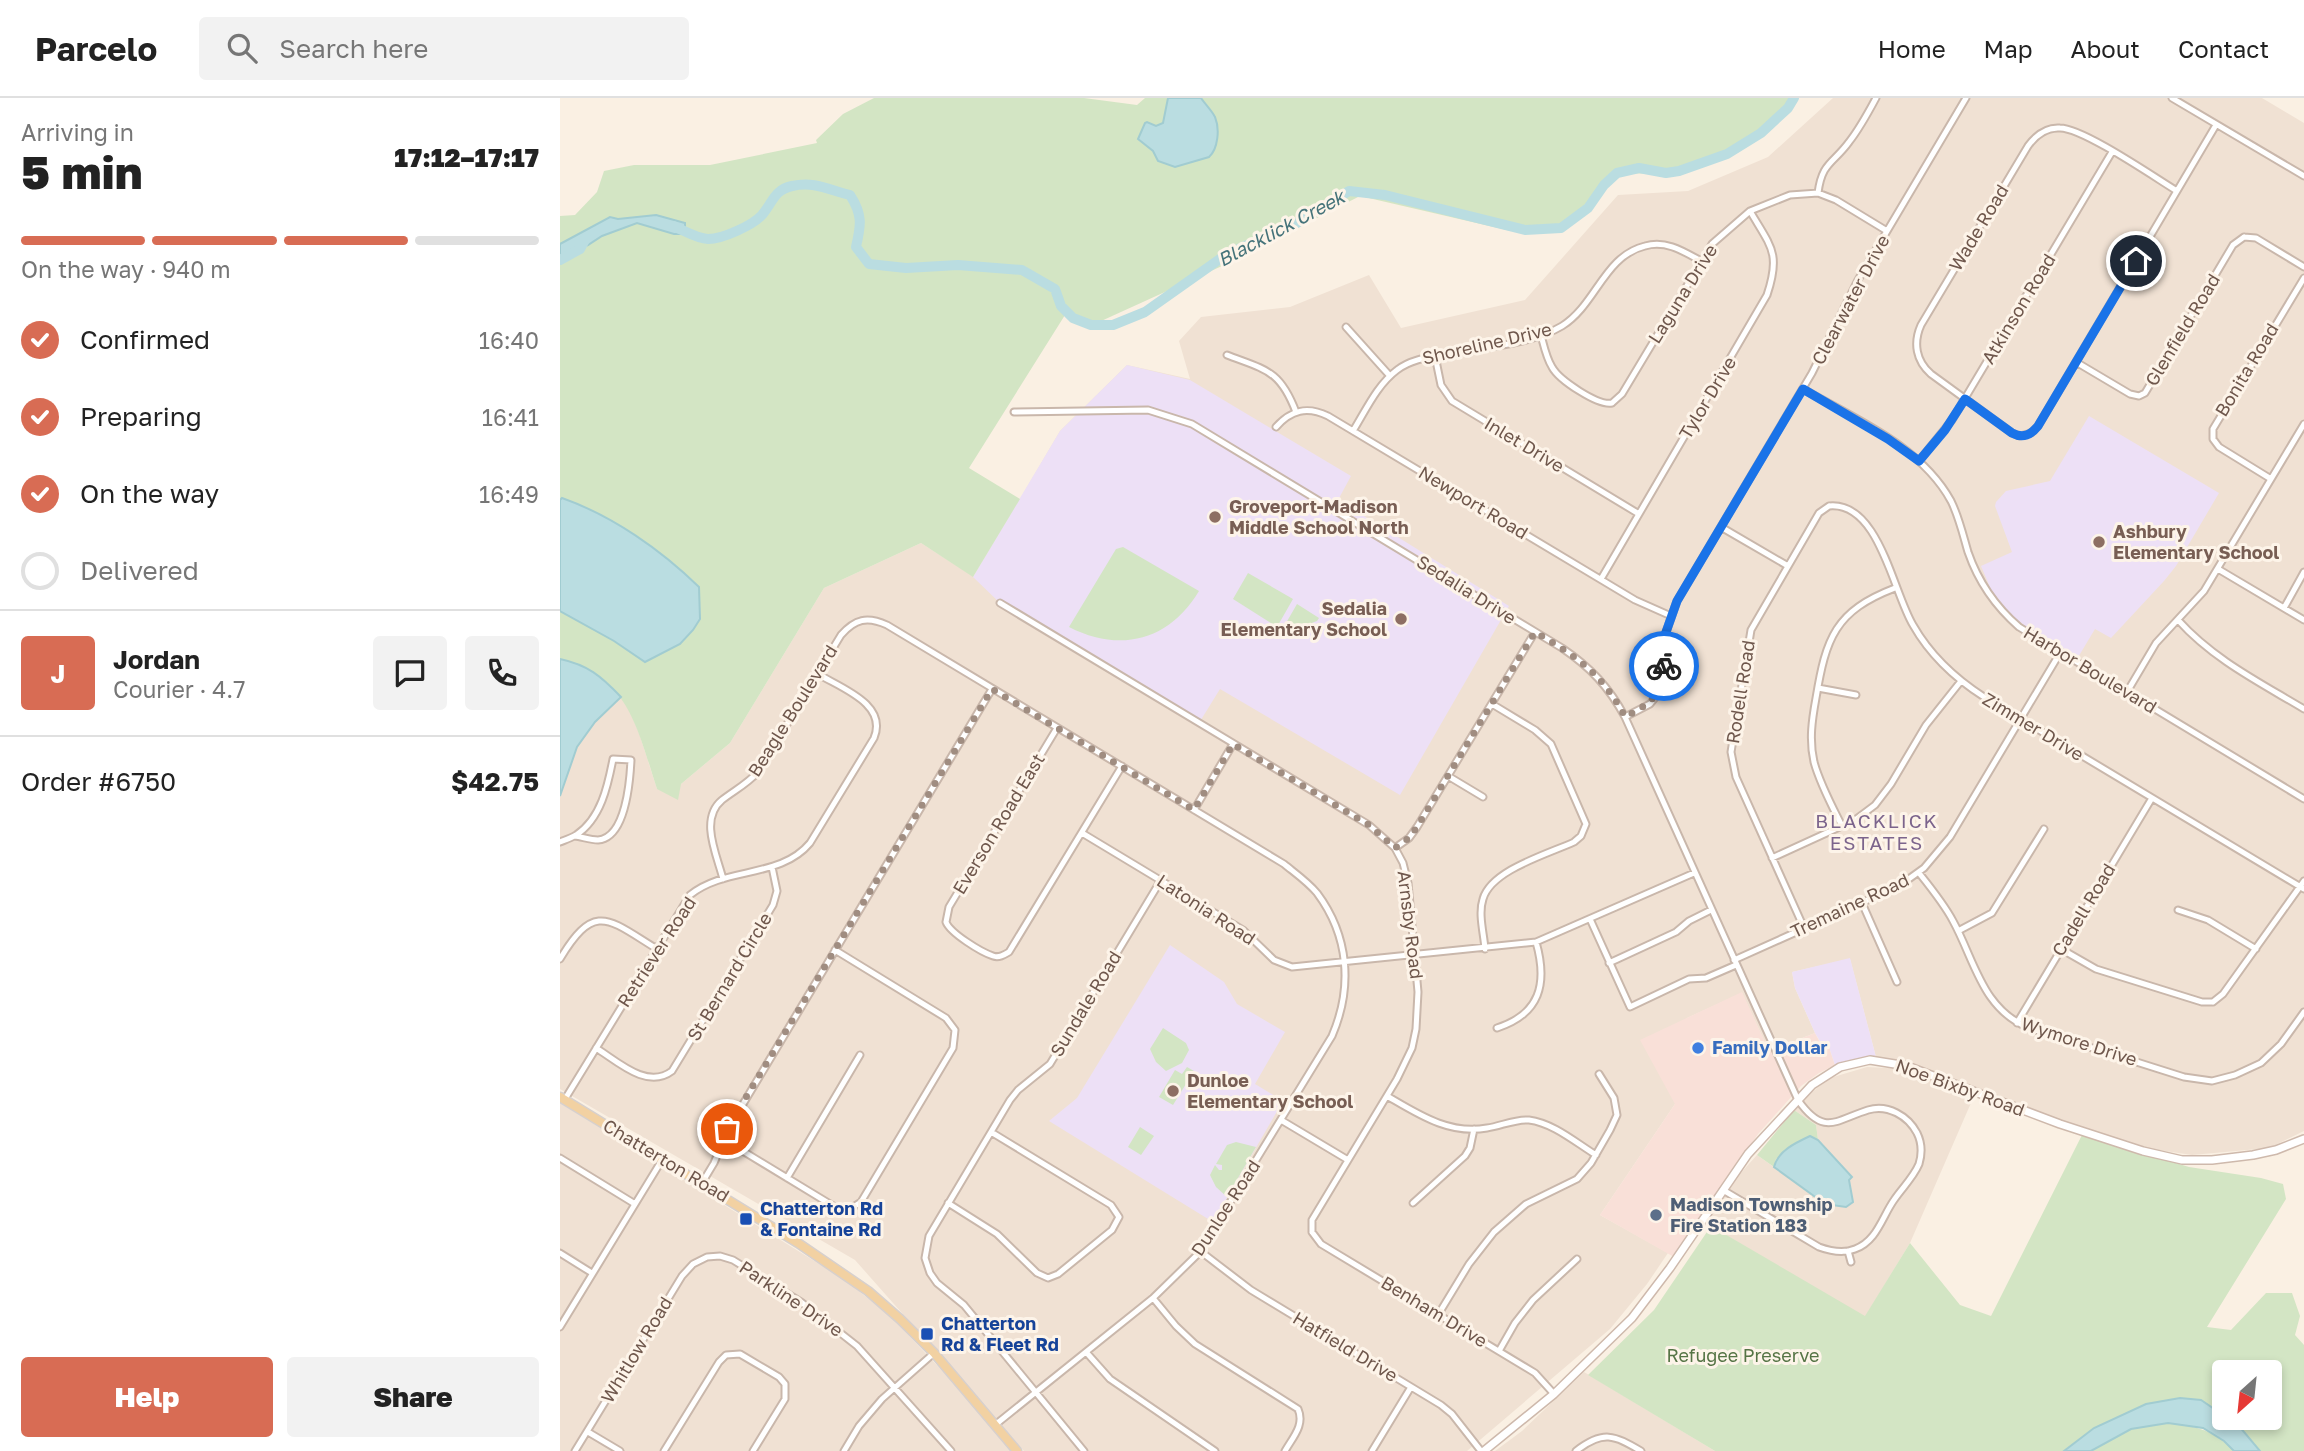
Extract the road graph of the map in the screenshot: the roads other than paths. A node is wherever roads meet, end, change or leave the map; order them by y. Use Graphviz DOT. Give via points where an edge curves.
graph roads {
  1 [pos="1876,98"];
  2 [pos="1966,98"];
  3 [pos="2172,98"];
  4 [pos="2216,125"];
  5 [pos="2112,152"];
  6 [pos="2304,176"];
  7 [pos="2177,191"];
  8 [pos="1818,193"];
  9 [pos="1750,211"];
  10 [pos="2241,229"];
  11 [pos="1887,231"];
  12 [pos="2244,237"];
  13 [pos="1700,261"];
  14 [pos="2304,267"];
  15 [pos="2304,278"];
  16 [pos="1346,327"];
  17 [pos="1541,335"];
  18 [pos="1227,355"];
  19 [pos="1435,356"];
  20 [pos="2076,362"];
  21 [pos="1390,376"];
  22 [pos="1803,389"];
  23 [pos="1965,399"];
  24 [pos="1612,403"];
  25 [pos="1014,412"];
  26 [pos="1296,412"];
  27 [pos="1614,412"];
  28 [pos="2304,424"];
  29 [pos="1276,427"];
  30 [pos="1353,431"];
  31 [pos="2026,435"];
  32 [pos="2213,439"];
  33 [pos="2205,441"];
  34 [pos="2026,443"];
  35 [pos="1919,461"];
  36 [pos="2271,479"];
  37 [pos="1826,498"];
  38 [pos="1829,506"];
  39 [pos="1639,514"];
  40 [pos="1721,527"];
  41 [pos="1788,566"];
  42 [pos="2218,569"];
  43 [pos="2304,572"];
  44 [pos="1601,579"];
  45 [pos="1895,588"];
  46 [pos="1000,603"];
  47 [pos="2284,608"];
  48 [pos="1671,616"];
  49 [pos="860,620"];
  50 [pos="2178,620"];
  51 [pos="2304,620"];
  52 [pos="1535,632"];
  53 [pos="2060,653"];
  54 [pos="818,674"];
  55 [pos="1961,681"];
  56 [pos="1818,688"];
  57 [pos="992,689"];
  58 [pos="2127,692"];
  59 [pos="1856,695"];
  60 [pos="1492,704"];
  61 [pos="2304,709"];
  62 [pos="1625,717"];
  63 [pos="2020,719"];
  64 [pos="1057,728"];
  65 [pos="1233,744"];
  66 [pos="1122,766"];
  67 [pos="1448,776"];
  68 [pos="1483,797"];
  69 [pos="2151,798"];
  70 [pos="2304,799"];
  71 [pos="1194,810"];
  72 [pos="1842,826"];
  73 [pos="2044,829"];
  74 [pos="1584,832"];
  75 [pos="1082,833"];
  76 [pos="1591,835"];
  77 [pos="575,836"];
  78 [pos="560,842"];
  79 [pos="1395,848"];
  80 [pos="1773,858"];
  81 [pos="772,867"];
  82 [pos="1694,873"];
  83 [pos="1919,873"];
  84 [pos="723,879"];
  85 [pos="1161,880"];
  86 [pos="2303,886"];
  87 [pos="1862,903"];
  88 [pos="1711,910"];
  89 [pos="2178,910"];
  90 [pos="1590,919"];
  91 [pos="1804,928"];
  92 [pos="1958,932"];
  93 [pos="1536,942"];
  94 [pos="657,949"];
  95 [pos="1485,949"];
  96 [pos="2061,949"];
  97 [pos="2256,949"];
  98 [pos="835,950"];
  99 [pos="1415,956"];
  100 [pos="560,959"];
  101 [pos="1735,962"];
  102 [pos="1346,963"];
  103 [pos="1609,963"];
  104 [pos="1897,982"];
  105 [pos="2304,1012"];
  106 [pos="2017,1023"];
  107 [pos="1497,1028"];
  108 [pos="596,1048"];
  109 [pos="860,1055"];
  110 [pos="1599,1074"];
  111 [pos="659,1078"];
  112 [pos="660,1087"];
  113 [pos="1387,1096"];
  114 [pos="562,1098"];
  115 [pos="1798,1100"];
  116 [pos="1282,1120"];
  117 [pos="1474,1129"];
  118 [pos="991,1132"];
  119 [pos="723,1139"];
  120 [pos="2304,1139"];
  121 [pos="1596,1154"];
  122 [pos="560,1158"];
  123 [pos="663,1159"];
  124 [pos="1348,1160"];
  125 [pos="787,1178"];
  126 [pos="702,1183"];
  127 [pos="1723,1190"];
  128 [pos="948,1203"];
  129 [pos="1413,1203"];
  130 [pos="635,1204"];
  131 [pos="1312,1232"];
  132 [pos="1304,1235"];
  133 [pos="1200,1251"];
  134 [pos="1848,1251"];
  135 [pos="560,1253"];
  136 [pos="707,1257"];
  137 [pos="1577,1259"];
  138 [pos="1851,1262"];
  139 [pos="592,1273"];
  140 [pos="1153,1298"];
  141 [pos="1438,1315"];
  142 [pos="560,1327"];
  143 [pos="1499,1351"];
  144 [pos="1086,1352"];
  145 [pos="934,1353"];
  146 [pos="895,1387"];
  147 [pos="1411,1387"];
  148 [pos="1035,1392"];
  149 [pos="1554,1394"];
  150 [pos="995,1425"];
  151 [pos="588,1432"];
  152 [pos="575,1451"];
  153 [pos="620,1451"];
  154 [pos="664,1451"];
  155 [pos="753,1451"];
  156 [pos="844,1451"];
  157 [pos="951,1451"];
  158 [pos="1017,1451"];
  159 [pos="1084,1451"];
  160 [pos="1215,1451"];
  161 [pos="1285,1451"];
  162 [pos="1372,1451"];
  163 [pos="1483,1451"];
  164 [pos="1576,1451"];
  165 [pos="1641,1451"];
  1 -- 8 [label="street" via="1849,143 1827,164"];
  2 -- 11 [label="street, Clearwater Drive"];
  3 -- 4 [label="street"];
  4 -- 6 [label="street"];
  4 -- 7 [label="street"];
  5 -- 7 [label="street"];
  5 -- 23 [label="street, Atkinson Road"];
  5 -- 23 [label="street, Wade Road" via="2064,128 2043,131 2028,146 1921,325 1917,349 1926,370"];
  7 -- 20 [label="street"];
  8 -- 9 [label="street, Laguna Drive" via="1790,195"];
  8 -- 11 [label="street"];
  9 -- 13 [label="street, Laguna Drive" via="1720,236"];
  9 -- 39 [label="street, Tylor Drive" via="1775,258 1767,295"];
  10 -- 12 [label="street"];
  11 -- 22 [label="street, Clearwater Drive"];
  12 -- 14 [label="street" via="2256,238"];
  12 -- 20 [label="street, Glenfield Road" via="2234,245 2139,399"];
  13 -- 17 [label="street, Shoreline Drive" via="1666,245 1637,249 1610,269 1577,315"];
  13 -- 24 [label="street, Laguna Drive" via="1622,394"];
  15 -- 32 [label="street, Bonita Road" via="2213,429"];
  16 -- 21 [label="street"];
  17 -- 19 [label="street, Shoreline Drive"];
  17 -- 24 [label="street" via="1559,377 1603,403"];
  18 -- 26 [label="street" via="1275,376"];
  19 -- 21 [label="street, Shoreline Drive" via="1413,361"];
  19 -- 39 [label="street, Inlet Drive" via="1441,385 1452,401"];
  20 -- 31 [label="street" via="2038,426"];
  21 -- 30 [label="street, Shoreline Drive"];
  22 -- 35 [label="street, Harbor Boulevard"];
  22 -- 40 [label="street, Clearwater Drive"];
  23 -- 31 [label="street" via="2012,433"];
  23 -- 35 [label="street, Atkinson Road"];
  24 -- 27 [label="street"];
  25 -- 52 [label="street, Sedalia Drive" via="1148,410 1192,424"];
  26 -- 29 [label="street"];
  26 -- 30 [label="street, Newport Road" via="1316,411"];
  28 -- 36 [label="street"];
  30 -- 44 [label="street, Newport Road"];
  31 -- 34 [label="street"];
  32 -- 33 [label="street"];
  32 -- 36 [label="street, Bonita Road" via="2224,451"];
  35 -- 53 [label="street, Harbor Boulevard" via="1951,501 1973,565 1990,594 2019,627"];
  36 -- 42 [label="street"];
  37 -- 38 [label="street"];
  38 -- 41 [label="street, Rodell Road" via="1819,513"];
  38 -- 45 [label="street, Zimmer Drive" via="1846,508 1868,527 1881,545"];
  39 -- 44 [label="street, Tylor Drive"];
  40 -- 41 [label="street"];
  40 -- 48 [label="street, Clearwater Drive"];
  41 -- 80 [label="street, Rodell Road" via="1751,630 1731,752 1736,776"];
  42 -- 47 [label="street"];
  42 -- 50 [label="street"];
  43 -- 47 [label="street"];
  44 -- 48 [label="street, Newport Road"];
  45 -- 55 [label="street, Zimmer Drive" via="1924,643"];
  45 -- 56 [label="street" via="1866,601 1842,622 1825,653"];
  46 -- 65 [label="street, Arnsby Road"];
  47 -- 51 [label="street"];
  48 -- 62 [label="street, Clearwater Drive" via="1658,694"];
  49 -- 54 [label="street, Beagle Boulevard" via="841,635"];
  49 -- 57 [label="street, Dunloe Road" via="887,625"];
  50 -- 58 [label="street" via="2156,643"];
  50 -- 61 [label="street" via="2216,656"];
  52 -- 60 [label="street"];
  52 -- 62 [label="street, Sedalia Drive" via="1598,676"];
  53 -- 58 [label="street, Harbor Boulevard"];
  53 -- 63 [label="street, Tremaine Road"];
  54 -- 81 [label="street, Retriever Road" via="865,702 877,718 877,729 810,843 794,859"];
  54 -- 84 [label="street, Beagle Boulevard" via="758,772 714,811 711,833"];
  55 -- 63 [label="street, Zimmer Drive"];
  55 -- 72 [label="street" via="1926,725 1882,797 1862,816"];
  56 -- 59 [label="street"];
  56 -- 72 [label="street" via="1812,721 1813,755"];
  57 -- 64 [label="street, Dunloe Road"];
  57 -- 98 [label="street"];
  58 -- 70 [label="street, Harbor Boulevard"];
  60 -- 67 [label="street"];
  60 -- 74 [label="street" via="1551,744 1586,820"];
  62 -- 82 [label="street, Sedalia Drive"];
  63 -- 69 [label="street, Zimmer Drive"];
  63 -- 83 [label="street, Tremaine Road" via="1950,837"];
  64 -- 66 [label="street, Dunloe Road"];
  64 -- 75 [label="street, Everson Road East" via="942,923 989,954 1003,956 1014,946"];
  65 -- 71 [label="street"];
  65 -- 79 [label="street, Arnsby Road" via="1369,825"];
  66 -- 71 [label="street, Dunloe Road"];
  66 -- 75 [label="street"];
  67 -- 68 [label="street"];
  67 -- 79 [label="street" via="1413,833"];
  69 -- 86 [label="street, Zimmer Drive"];
  69 -- 96 [label="street, Cadell Road"];
  71 -- 102 [label="street, Dunloe Road" via="1284,864 1315,891 1337,926"];
  72 -- 80 [label="street"];
  73 -- 92 [label="street" via="1992,913"];
  74 -- 76 [label="street"];
  74 -- 95 [label="street" via="1574,842 1504,873 1489,886 1482,903"];
  75 -- 85 [label="street, Latonia Road"];
  77 -- 77 [label="street" via="598,840 612,830 625,808 631,760 613,759 600,805"];
  77 -- 78 [label="street"];
  79 -- 99 [label="street, Arnsby Road" via="1408,883"];
  80 -- 91 [label="street, Rodell Road"];
  81 -- 84 [label="street, Retriever Road"];
  81 -- 111 [label="street, St Bernard Circle" via="777,891 774,905 674,1068"];
  82 -- 88 [label="street, Sedalia Drive"];
  82 -- 90 [label="street, Latonia Road"];
  83 -- 87 [label="street, Tremaine Road"];
  83 -- 92 [label="street, Wymore Drive"];
  84 -- 94 [label="street, Retriever Road" via="691,895"];
  85 -- 102 [label="street, Latonia Road" via="1243,930 1280,965"];
  85 -- 118 [label="street, Sundale Road" via="1050,1064 1013,1095"];
  86 -- 97 [label="street"];
  87 -- 91 [label="street, Tremaine Road"];
  87 -- 104 [label="street"];
  88 -- 101 [label="street, Sedalia Drive"];
  88 -- 103 [label="street"];
  89 -- 97 [label="street" via="2208,920"];
  90 -- 93 [label="street, Latonia Road"];
  90 -- 103 [label="street"];
  91 -- 101 [label="street, Tremaine Road"];
  92 -- 106 [label="street, Wymore Drive" via="1989,998"];
  93 -- 95 [label="street, Latonia Road"];
  93 -- 107 [label="street" via="1541,966 1536,998 1521,1019"];
  94 -- 100 [label="street" via="619,926 596,921 576,934"];
  94 -- 108 [label="street, Retriever Road"];
  95 -- 99 [label="street, Latonia Road"];
  96 -- 97 [label="street" via="2096,969 2213,1004"];
  96 -- 106 [label="street, Cadell Road"];
  98 -- 119 [label="street"];
  98 -- 125 [label="street" via="943,1015 955,1030 953,1048 861,1202 850,1209 835,1207"];
  99 -- 102 [label="street, Latonia Road"];
  99 -- 113 [label="street, Arnsby Road" via="1416,1029 1407,1060"];
  101 -- 103 [label="street, Tremaine Road" via="1630,1007"];
  101 -- 115 [label="street, Sedalia Drive"];
  102 -- 116 [label="street, Dunloe Road" via="1339,1020"];
  105 -- 106 [label="street, Wymore Drive" via="2268,1058 2212,1081 2184,1077"];
  108 -- 111 [label="street" via="642,1076"];
  108 -- 114 [label="street, Retriever Road"];
  109 -- 125 [label="street"];
  110 -- 121 [label="street" via="1614,1098 1617,1115"];
  111 -- 112 [label="street"];
  113 -- 117 [label="street" via="1443,1125"];
  113 -- 124 [label="street, Arnsby Road"];
  114 -- 123 [label="main road, Chatterton Road"];
  115 -- 120 [label="street, Noe Bixby Road" via="1840,1067 1884,1061 2164,1157 2228,1159 2276,1150"];
  115 -- 127 [label="street, Noe Bixby Road" via="1748,1154"];
  115 -- 134 [label="street" via="1827,1123 1839,1123 1868,1110 1894,1112 1912,1124 1920,1139 1920,1162 1911,1177 1873,1236"];
  116 -- 124 [label="street"];
  116 -- 133 [label="street, Dunloe Road"];
  117 -- 121 [label="street" via="1538,1122"];
  117 -- 129 [label="street" via="1465,1156"];
  118 -- 128 [label="street, Sundale Road"];
  118 -- 128 [label="street" via="1111,1205 1122,1217 1058,1274 1044,1277 997,1234"];
  119 -- 125 [label="street"];
  119 -- 126 [label="street"];
  121 -- 141 [label="street" via="1577,1179 1526,1204 1494,1232"];
  122 -- 130 [label="street"];
  123 -- 126 [label="main road, Chatterton Road"];
  123 -- 130 [label="street"];
  124 -- 131 [label="street, Arnsby Road" via="1312,1220"];
  126 -- 145 [label="main road, Chatterton Road" via="836,1268"];
  127 -- 134 [label="street" via="1819,1247"];
  127 -- 149 [label="street, Noe Bixby Road" via="1642,1306"];
  128 -- 148 [label="street, Sundale Road" via="926,1243 926,1265"];
  130 -- 139 [label="street"];
  131 -- 132 [label="street"];
  131 -- 141 [label="street, Benham Drive" via="1321,1244"];
  133 -- 140 [label="street, Dunloe Road"];
  133 -- 147 [label="street, Hatfield Drive" via="1251,1290"];
  134 -- 138 [label="street"];
  135 -- 139 [label="street"];
  136 -- 146 [label="street, Parkline Drive" via="733,1260 801,1302 856,1346"];
  136 -- 151 [label="street, Whitlow Road" via="682,1276"];
  137 -- 143 [label="street" via="1528,1305"];
  139 -- 142 [label="street"];
  140 -- 144 [label="street, Dunloe Road"];
  140 -- 161 [label="street" via="1195,1344 1293,1404 1301,1415 1300,1426"];
  141 -- 143 [label="street, Benham Drive"];
  143 -- 149 [label="street, Benham Drive" via="1535,1373"];
  144 -- 148 [label="street, Dunloe Road"];
  144 -- 160 [label="street" via="1110,1380"];
  145 -- 146 [label="street"];
  145 -- 150 [label="main road, Chatterton Road"];
  146 -- 156 [label="street" via="859,1426"];
  146 -- 157 [label="street, Parkline Drive"];
  147 -- 162 [label="street"];
  147 -- 163 [label="street, Hatfield Drive" via="1452,1414"];
  148 -- 150 [label="street, Dunloe Road"];
  148 -- 159 [label="street"];
  149 -- 163 [label="street, Noe Bixby Road"];
  150 -- 158 [label="main road, Chatterton Road"];
  151 -- 152 [label="street, Whitlow Road"];
  151 -- 153 [label="street"];
  154 -- 155 [label="street" via="729,1353 740,1354 779,1377 786,1387 783,1402"];
  164 -- 165 [label="street" via="1611,1436"];
}
